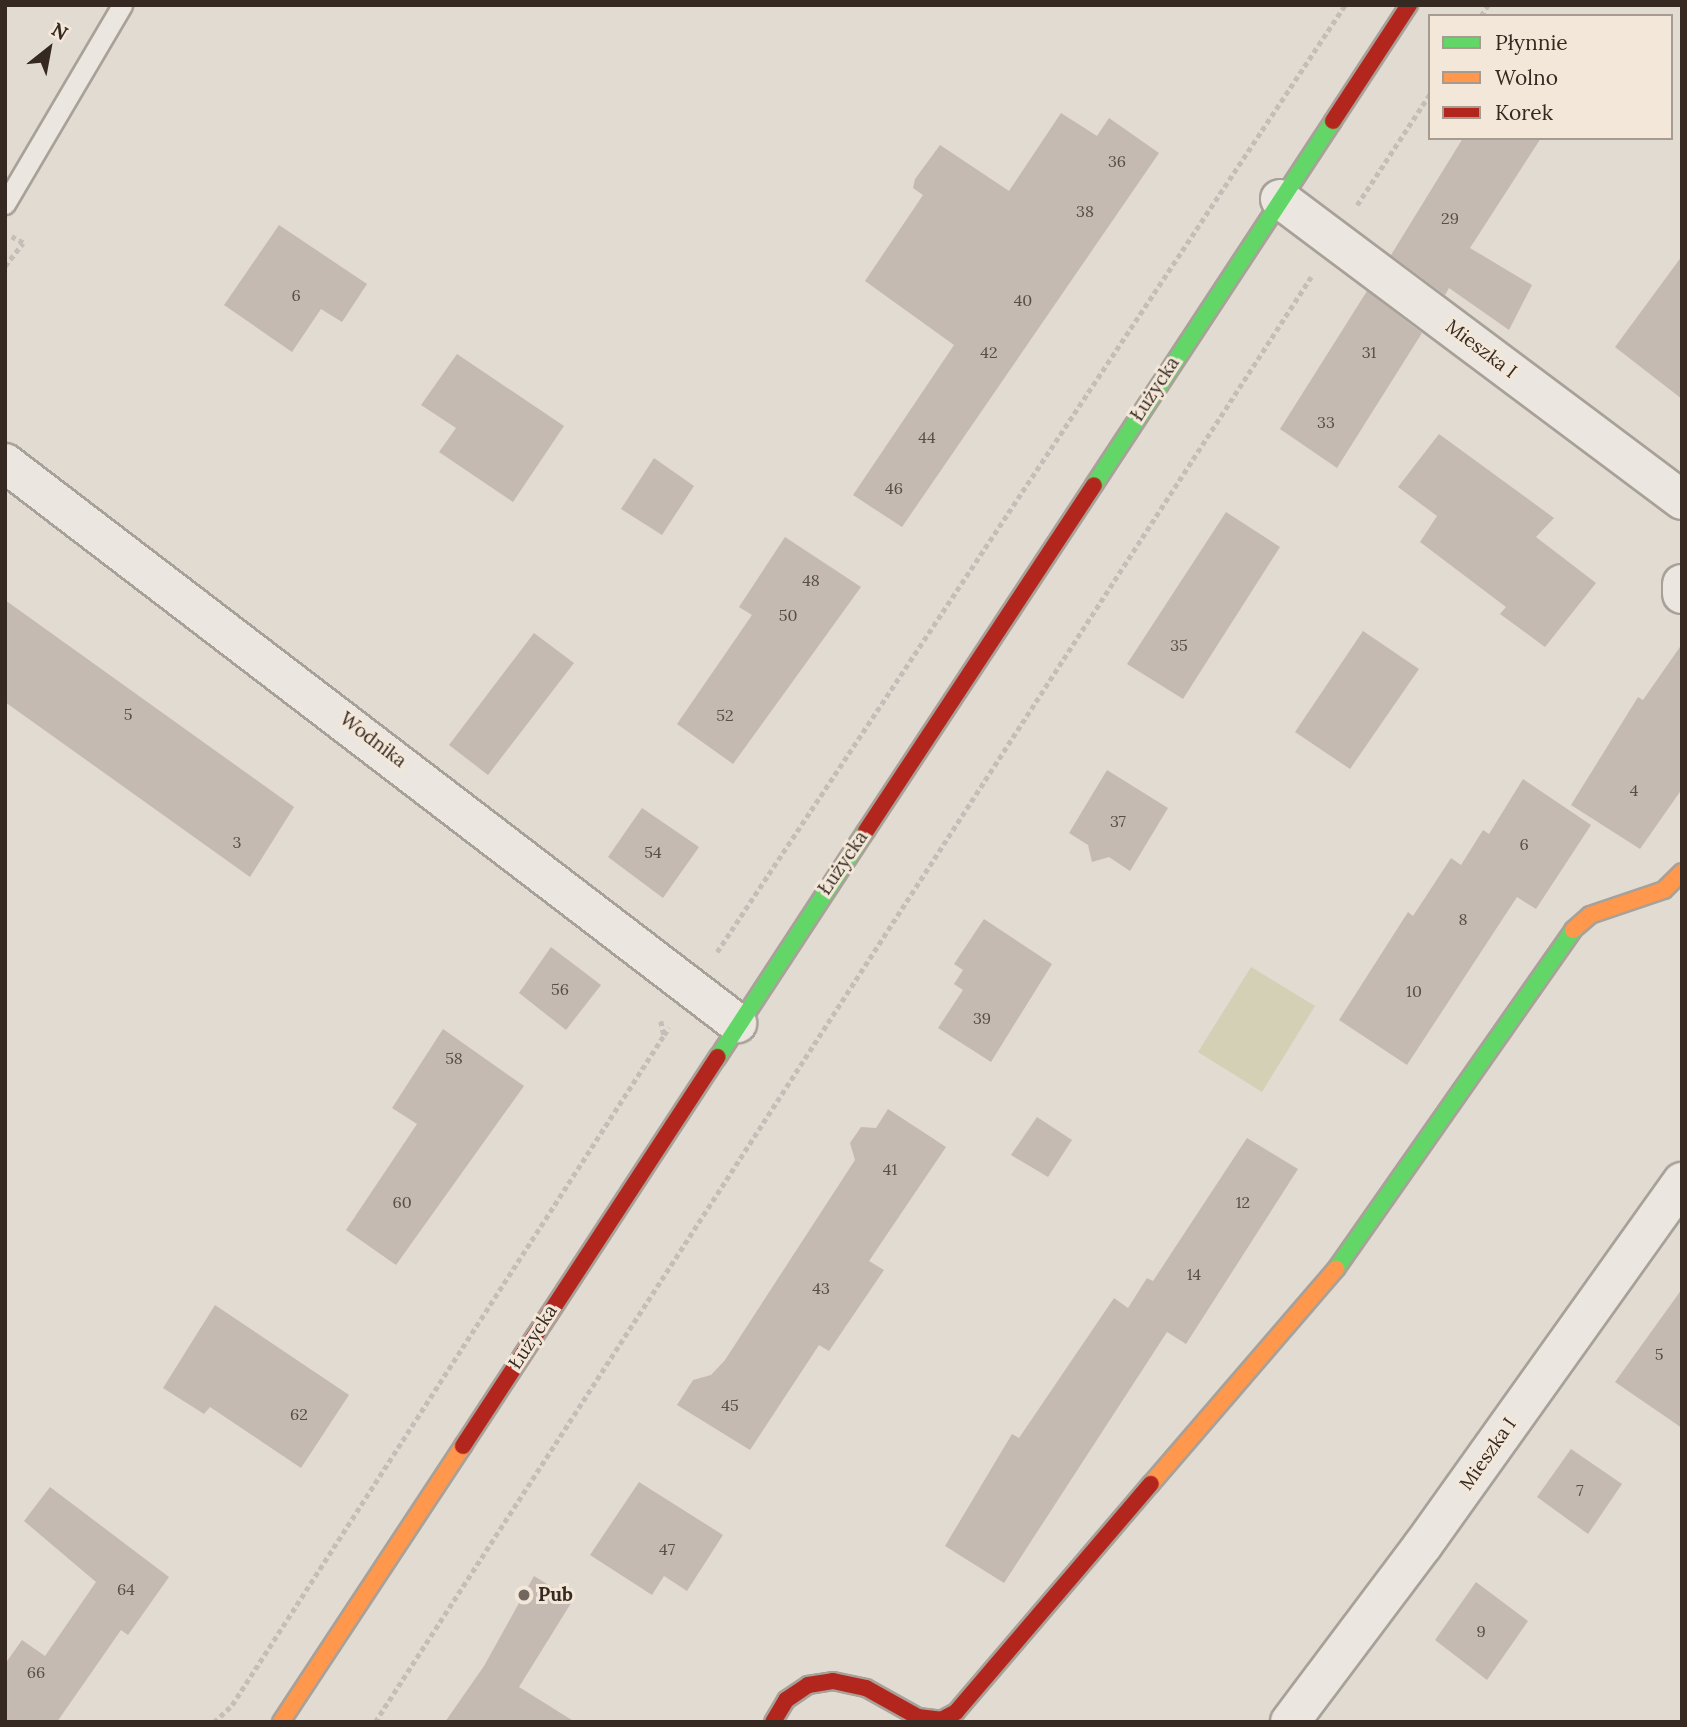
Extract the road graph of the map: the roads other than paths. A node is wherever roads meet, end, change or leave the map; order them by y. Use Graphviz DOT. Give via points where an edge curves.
graph roads {
  1 [pos="122,5"];
  2 [pos="1409,5"];
  3 [pos="1280,198"];
  4 [pos="5,204"];
  5 [pos="5,463"];
  6 [pos="1682,500"];
  7 [pos="1682,584"];
  8 [pos="1682,594"];
  9 [pos="1682,872"];
  10 [pos="737,1023"];
  11 [pos="1682,1182"];
  12 [pos="281,1722"];
  13 [pos="773,1722"];
  14 [pos="1290,1722"];
  1 -- 4 [label="lane"];
  2 -- 3 [label="street, Łużycka"];
  3 -- 6 [label="street, Mieszka I"];
  3 -- 10 [label="street, Łużycka"];
  5 -- 10 [label="street, Wodnika" via="389,752 685,987"];
  7 -- 8 [label="street"];
  9 -- 13 [label="street" via="1664,890 1590,915 1570,933 1345,1258 956,1712 941,1720 918,1717 866,1688 833,1681 808,1685 786,1700"];
  10 -- 12 [label="street, Łużycka"];
  11 -- 14 [label="street, Mieszka I" via="1423,1545"];
}
